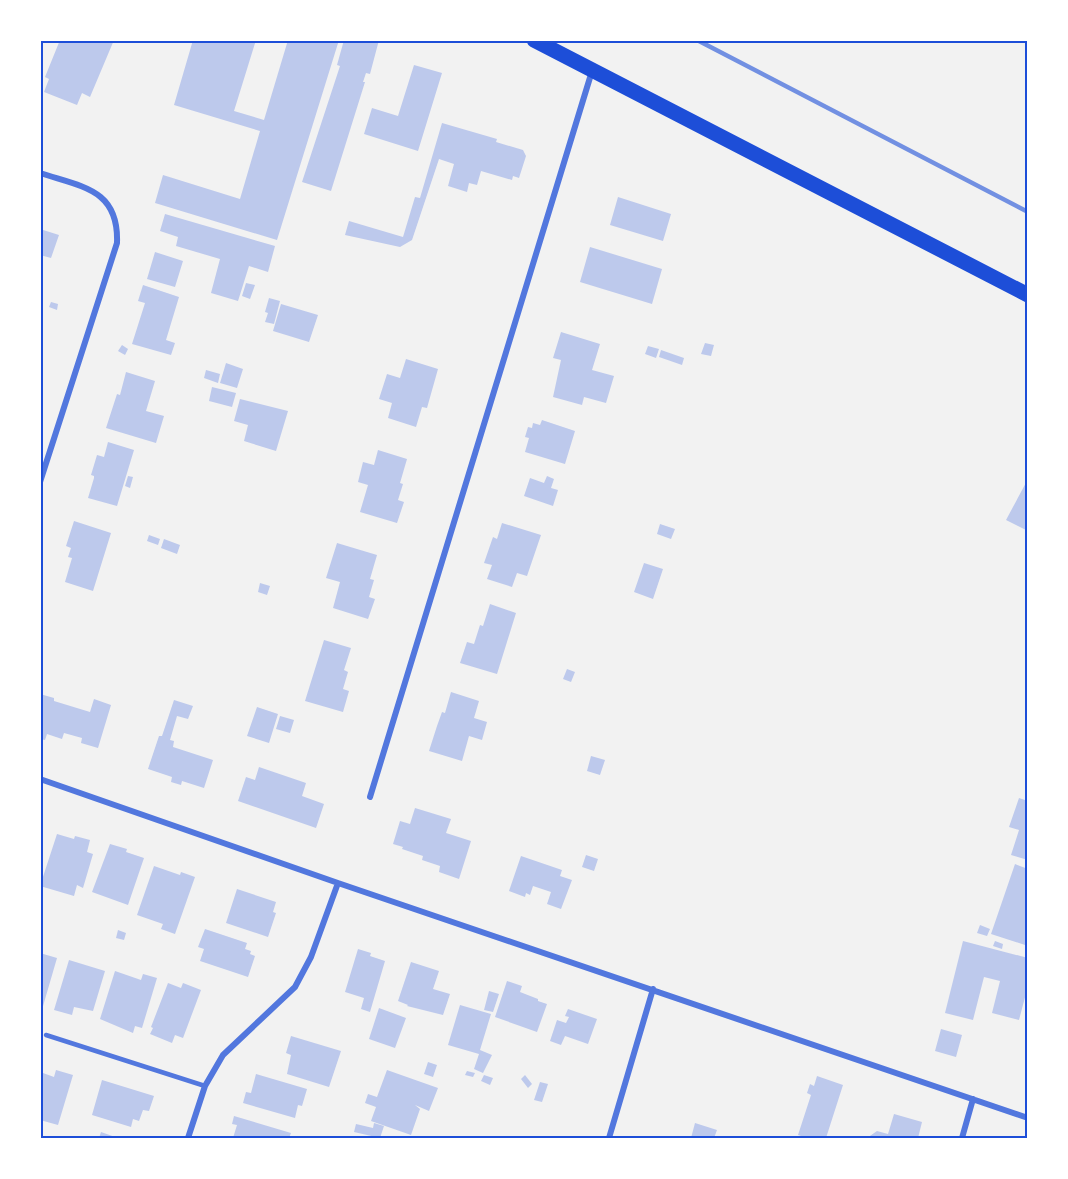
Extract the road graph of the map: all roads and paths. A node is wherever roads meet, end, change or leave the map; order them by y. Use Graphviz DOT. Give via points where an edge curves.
graph roads {
  1 [pos="534,40"];
  2 [pos="592,70"];
  3 [pos="40,174"];
  4 [pos="1028,295"];
  5 [pos="40,482"];
  6 [pos="40,779"];
  7 [pos="370,797"];
  8 [pos="338,883"];
  9 [pos="653,989"];
  10 [pos="46,1035"];
  11 [pos="205,1086"];
  12 [pos="973,1099"];
  13 [pos="1028,1118"];
  14 [pos="189,1138"];
  15 [pos="609,1138"];
  16 [pos="962,1138"];
  1 -- 2 [label="main road"];
  2 -- 4 [label="main road"];
  2 -- 7 [label="street"];
  3 -- 5 [label="street" via="102,197 114,211 117,243"];
  6 -- 8 [label="street"];
  8 -- 9 [label="street"];
  8 -- 11 [label="street" via="311,957 295,987 223,1054"];
  9 -- 12 [label="street"];
  9 -- 15 [label="street"];
  10 -- 11 [label="lane"];
  11 -- 14 [label="street"];
  12 -- 13 [label="street"];
  12 -- 16 [label="street"];
}
